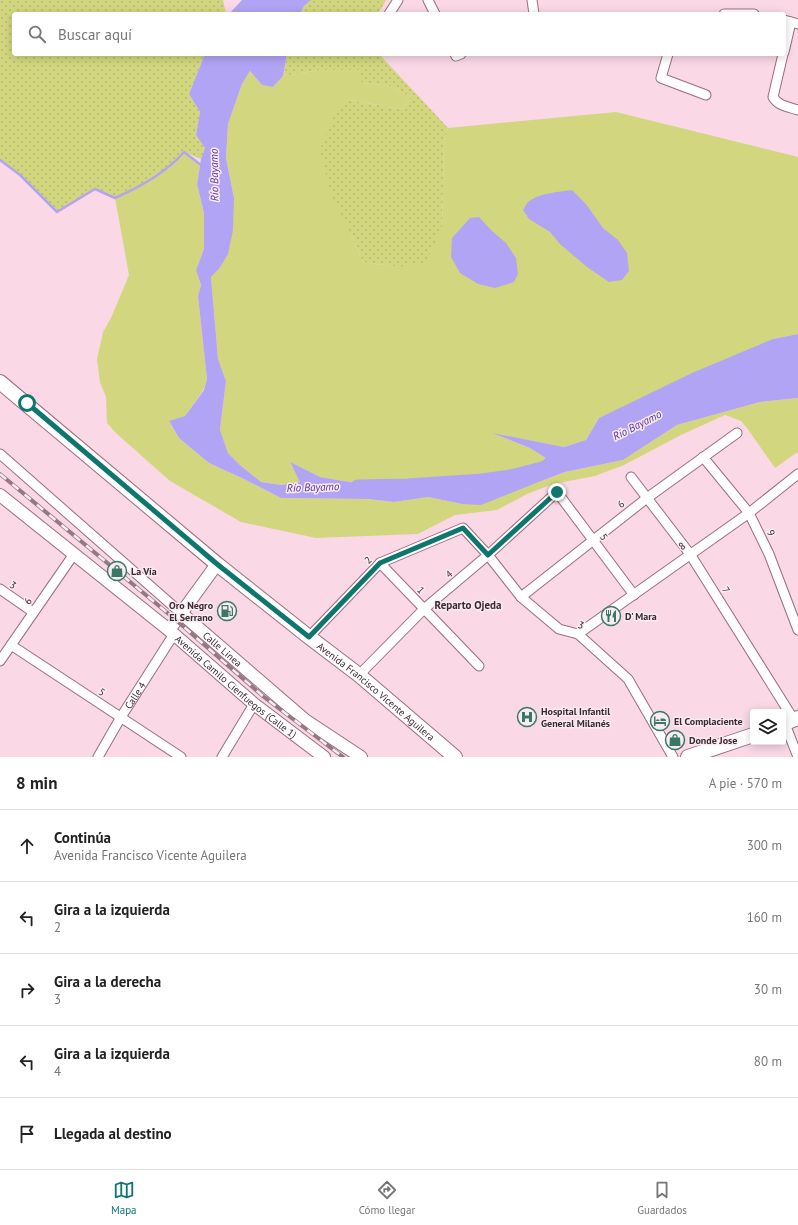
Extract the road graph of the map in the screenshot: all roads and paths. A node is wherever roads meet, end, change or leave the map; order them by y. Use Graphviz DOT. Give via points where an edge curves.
graph roads {
  1 [pos="398,0"];
  2 [pos="428,0"];
  3 [pos="532,0"];
  4 [pos="390,12"];
  5 [pos="434,12"];
  6 [pos="534,12"];
  7 [pos="791,22"];
  8 [pos="786,44"];
  9 [pos="667,56"];
  10 [pos="783,56"];
  11 [pos="706,95"];
  12 [pos="798,110"];
  13 [pos="0,382"];
  14 [pos="737,433"];
  15 [pos="0,454"];
  16 [pos="703,457"];
  17 [pos="798,474"];
  18 [pos="631,477"];
  19 [pos="557,492"];
  20 [pos="0,495"];
  21 [pos="646,498"];
  22 [pos="749,513"];
  23 [pos="463,528"];
  24 [pos="593,540"];
  25 [pos="74,554"];
  26 [pos="690,554"];
  27 [pos="488,555"];
  28 [pos="380,563"];
  29 [pos="217,564"];
  30 [pos="0,589"];
  31 [pos="634,594"];
  32 [pos="522,597"];
  33 [pos="424,609"];
  34 [pos="33,612"];
  35 [pos="181,613"];
  36 [pos="798,630"];
  37 [pos="171,632"];
  38 [pos="578,634"];
  39 [pos="309,637"];
  40 [pos="11,645"];
  41 [pos="0,662"];
  42 [pos="479,666"];
  43 [pos="359,675"];
  44 [pos="254,704"];
  45 [pos="121,717"];
  46 [pos="790,722"];
  47 [pos="750,735"];
  48 [pos="98,757"];
  49 [pos="181,757"];
  50 [pos="222,757"];
  51 [pos="324,757"];
  52 [pos="361,757"];
  53 [pos="455,757"];
  54 [pos="672,757"];
  55 [pos="688,757"];
  56 [pos="798,757"];
  1 -- 4 [label="street"];
  2 -- 5 [label="street"];
  3 -- 6 [label="street"];
  7 -- 8 [label="street"];
  9 -- 11 [label="street" via="661,78"];
  10 -- 12 [label="street" via="773,97 779,104"];
  13 -- 29 [label="main road, Avenida Francisco Vicente Aguilera"];
  14 -- 16 [label="street, 6"];
  15 -- 35 [label="street, Calle Linea"];
  16 -- 21 [label="street, 6"];
  16 -- 22 [label="street, 9"];
  17 -- 22 [label="street, 8"];
  18 -- 21 [label="street, 7"];
  19 -- 24 [label="street, 5"];
  19 -- 27 [label="street, 4"];
  20 -- 25 [label="main road, Avenida Camilo Cienfuegos (Calle 1)"];
  21 -- 24 [label="street, 6"];
  21 -- 26 [label="street, 7"];
  22 -- 26 [label="street, 8"];
  22 -- 36 [label="street, 9" via="769,554"];
  23 -- 27 [label="street, 3"];
  23 -- 28 [label="street, 2"];
  24 -- 31 [label="street, 5"];
  24 -- 32 [label="street, 6"];
  25 -- 34 [label="street, 6"];
  25 -- 37 [label="main road, Avenida Camilo Cienfuegos (Calle 1)"];
  26 -- 31 [label="street, 8"];
  26 -- 46 [label="street, 7"];
  27 -- 32 [label="street, 3"];
  27 -- 33 [label="street, 4"];
  28 -- 33 [label="street, 1"];
  28 -- 39 [label="street, 2"];
  29 -- 35 [label="main road, Calle 4"];
  29 -- 39 [label="main road, Avenida Francisco Vicente Aguilera"];
  30 -- 34 [label="street, 3"];
  31 -- 38 [label="street, 8"];
  32 -- 38 [label="street, 3" via="559,629"];
  33 -- 42 [label="street, 1"];
  33 -- 43 [label="street, 4"];
  34 -- 40 [label="street, 6"];
  35 -- 37 [label="main road, Calle 4"];
  35 -- 52 [label="main road, Calle Linea" via="305,720"];
  37 -- 44 [label="main road, Avenida Camilo Cienfuegos (Calle 1)"];
  37 -- 45 [label="street, Calle 4"];
  38 -- 54 [label="street, 3" via="628,679"];
  39 -- 43 [label="main road, Avenida Francisco Vicente Aguilera"];
  40 -- 41 [label="street, 6"];
  40 -- 45 [label="street, 5"];
  43 -- 53 [label="main road, Avenida Francisco Vicente Aguilera"];
  44 -- 50 [label="street"];
  44 -- 51 [label="main road, Avenida Camilo Cienfuegos (Calle 1)"];
  45 -- 48 [label="street, Calle 4"];
  45 -- 49 [label="street, 5"];
  46 -- 56 [label="street, 7"];
  47 -- 55 [label="main road"];
}
